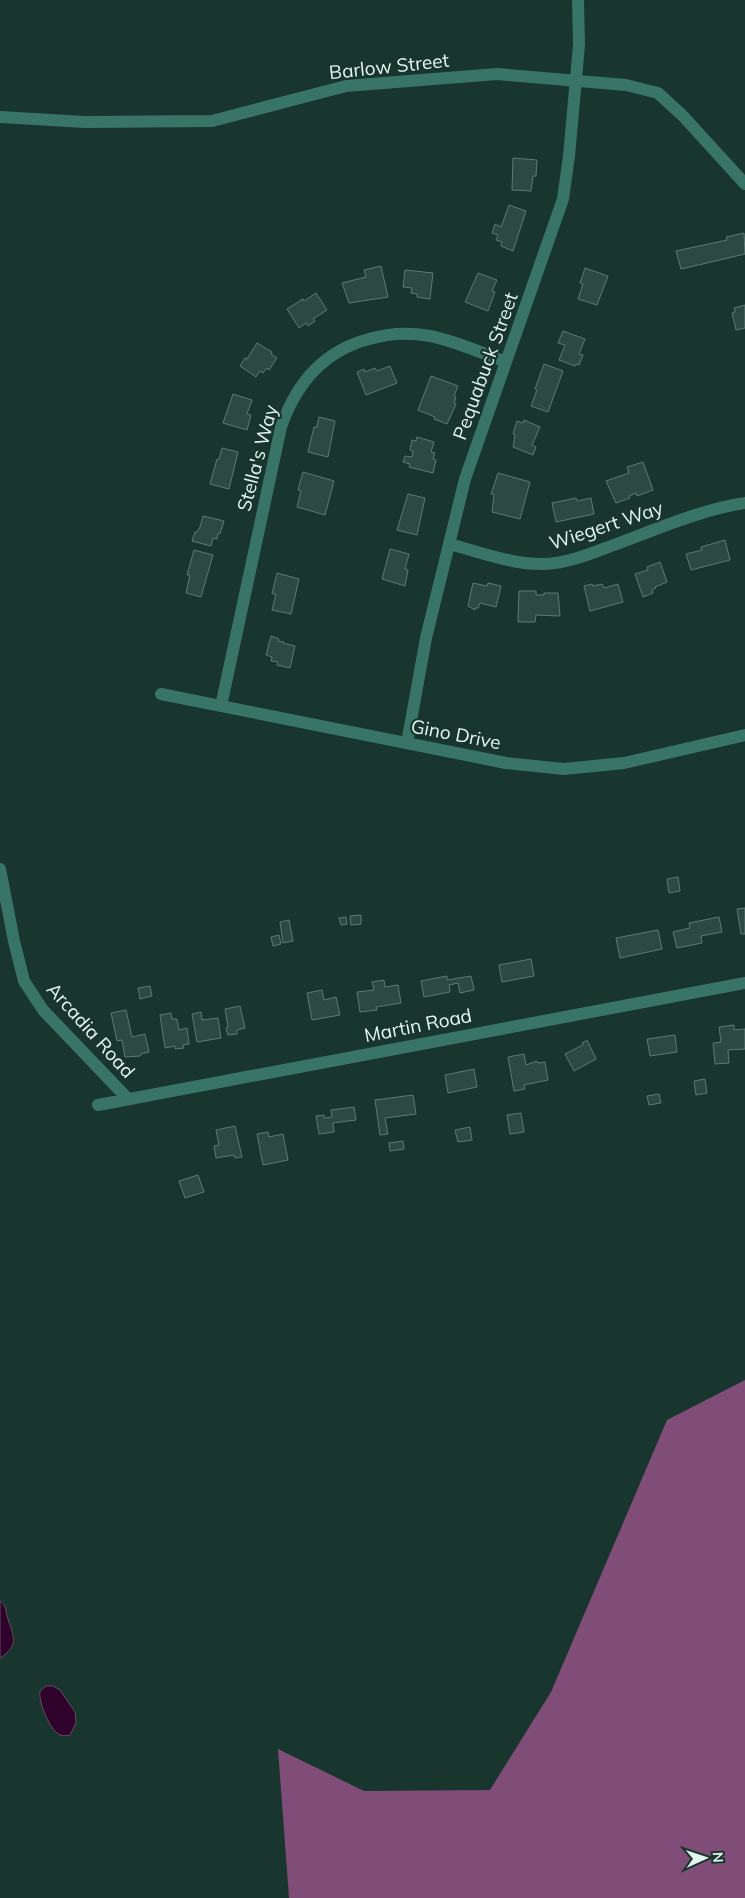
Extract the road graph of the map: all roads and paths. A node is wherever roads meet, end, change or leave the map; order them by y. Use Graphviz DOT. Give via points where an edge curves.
graph roads {
  1 [pos="578,0"];
  2 [pos="576,81"];
  3 [pos="0,117"];
  4 [pos="745,184"];
  5 [pos="506,362"];
  6 [pos="745,503"];
  7 [pos="449,544"];
  8 [pos="161,694"];
  9 [pos="221,706"];
  10 [pos="745,735"];
  11 [pos="407,744"];
  12 [pos="0,869"];
  13 [pos="745,983"];
  14 [pos="128,1099"];
  15 [pos="98,1105"];
  1 -- 2 [label="street, Pequabuck Street"];
  2 -- 3 [label="street, Barlow Street" via="496,74 346,86 212,121 85,122"];
  2 -- 4 [label="street, Barlow Street" via="626,85 658,94 683,116"];
  2 -- 5 [label="street, Pequabuck Street" via="563,199"];
  5 -- 7 [label="street, Pequabuck Street" via="465,479"];
  5 -- 9 [label="street, Stella's Way" via="421,334 399,333 348,346 328,357 307,377 293,397 281,427"];
  6 -- 7 [label="street, Wiegert Way" via="712,510 558,563 523,562"];
  7 -- 11 [label="street, Pequabuck Street" via="426,638"];
  8 -- 9 [label="street, Gino Drive"];
  9 -- 11 [label="street, Gino Drive"];
  10 -- 11 [label="street, Gino Drive" via="624,763 564,769 506,763"];
  12 -- 14 [label="street, Arcadia Road" via="24,981 43,1010"];
  13 -- 14 [label="street, Martin Road"];
  14 -- 15 [label="street, Martin Road"];
}
